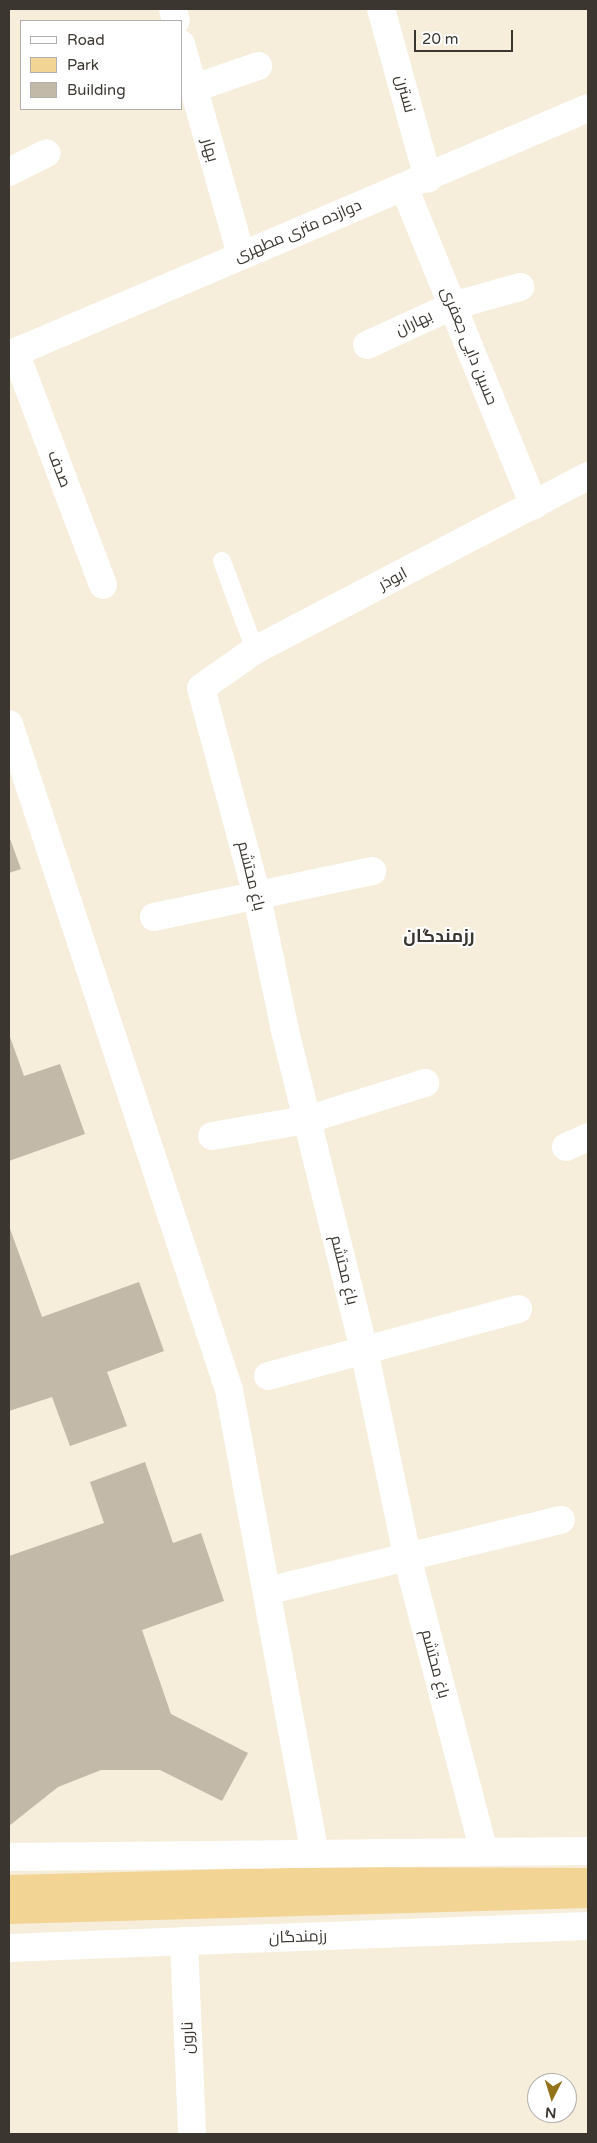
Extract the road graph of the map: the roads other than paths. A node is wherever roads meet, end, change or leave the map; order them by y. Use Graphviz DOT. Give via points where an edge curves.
graph roads {
  1 [pos="381,9"];
  2 [pos="182,48"];
  3 [pos="258,66"];
  4 [pos="192,89"];
  5 [pos="588,108"];
  6 [pos="47,153"];
  7 [pos="9,172"];
  8 [pos="416,183"];
  9 [pos="241,255"];
  10 [pos="520,287"];
  11 [pos="452,306"];
  12 [pos="367,345"];
  13 [pos="12,354"];
  14 [pos="588,476"];
  15 [pos="534,504"];
  16 [pos="222,561"];
  17 [pos="103,585"];
  18 [pos="255,650"];
  19 [pos="201,688"];
  20 [pos="9,724"];
  21 [pos="372,871"];
  22 [pos="256,892"];
  23 [pos="154,917"];
  24 [pos="426,1082"];
  25 [pos="306,1120"];
  26 [pos="212,1136"];
  27 [pos="518,1309"];
  28 [pos="364,1350"];
  29 [pos="268,1376"];
  30 [pos="561,1520"];
  31 [pos="408,1560"];
  32 [pos="279,1588"];
  33 [pos="588,1851"];
  34 [pos="484,1852"];
  35 [pos="315,1853"];
  36 [pos="9,1857"];
  37 [pos="588,1926"];
  38 [pos="184,1941"];
  39 [pos="9,1948"];
  40 [pos="192,2134"];
  1 -- 8 [label="street, نسترن"];
  2 -- 4 [label="street, بهار"];
  3 -- 4 [label="street"];
  4 -- 9 [label="street, بهار"];
  5 -- 8 [label="street, دوازده متری مطهری"];
  6 -- 7 [label="street"];
  8 -- 9 [label="street, دوازده متری مطهری"];
  8 -- 11 [label="street, حسین دایی جعفری"];
  9 -- 13 [label="street, دوازده متری مطهری"];
  10 -- 11 [label="street, بهاران"];
  11 -- 12 [label="street, بهاران"];
  11 -- 15 [label="street, حسین دایی جعفری"];
  13 -- 17 [label="street, صدف"];
  14 -- 15 [label="street, ابوذر"];
  15 -- 18 [label="street, ابوذر"];
  16 -- 18 [label="lane"];
  18 -- 19 [label="street, ابوذر"];
  19 -- 22 [label="street, باغ محتشم"];
  20 -- 35 [label="street" via="230,1390"];
  21 -- 22 [label="street"];
  22 -- 23 [label="street"];
  22 -- 25 [label="street, باغ محتشم"];
  24 -- 25 [label="street"];
  25 -- 26 [label="street"];
  25 -- 28 [label="street, باغ محتشم"];
  27 -- 28 [label="street"];
  28 -- 29 [label="street"];
  28 -- 31 [label="street, باغ محتشم"];
  30 -- 31 [label="street"];
  31 -- 32 [label="street"];
  31 -- 34 [label="street, باغ محتشم"];
  33 -- 34 [label="street"];
  34 -- 35 [label="street"];
  35 -- 36 [label="street"];
  37 -- 38 [label="street, رزمندگان"];
  38 -- 39 [label="street, رزمندگان"];
  38 -- 40 [label="street, نارون"];
}
